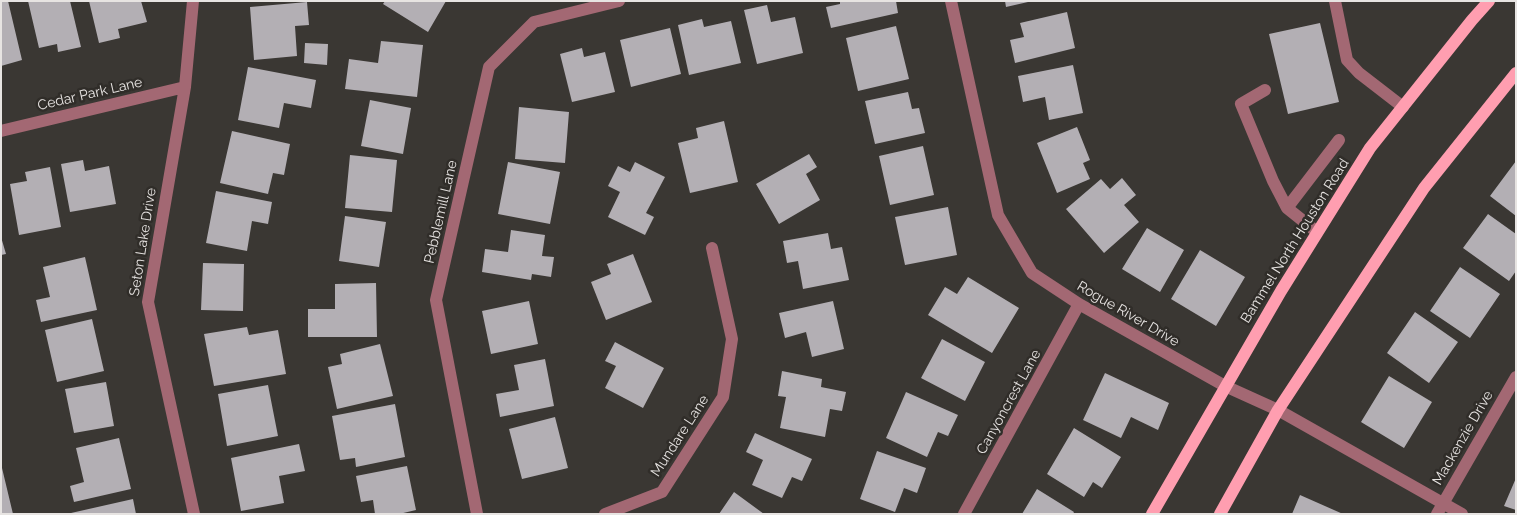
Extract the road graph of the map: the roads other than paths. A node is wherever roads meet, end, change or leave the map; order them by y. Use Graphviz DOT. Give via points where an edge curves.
graph roads {
  1 [pos="193,1"];
  2 [pos="619,1"];
  3 [pos="951,1"];
  4 [pos="1335,1"];
  5 [pos="1489,1"];
  6 [pos="1516,73"];
  7 [pos="185,87"];
  8 [pos="1265,90"];
  9 [pos="1403,107"];
  10 [pos="1,131"];
  11 [pos="1339,140"];
  12 [pos="1287,208"];
  13 [pos="1317,232"];
  14 [pos="712,248"];
  15 [pos="1080,304"];
  16 [pos="1516,377"];
  17 [pos="1225,386"];
  18 [pos="1278,410"];
  19 [pos="1440,508"];
  20 [pos="194,514"];
  21 [pos="477,514"];
  22 [pos="605,514"];
  23 [pos="964,514"];
  24 [pos="1152,514"];
  25 [pos="1220,514"];
  26 [pos="1462,514"];
  1 -- 7 [label="street, Seton Lake Drive"];
  2 -- 21 [label="street, Pebblemill Lane" via="534,22 489,67 436,300"];
  3 -- 15 [label="street, Rogue River Drive" via="998,215 1032,273"];
  4 -- 9 [label="street" via="1348,60 1358,72"];
  5 -- 9 [label="main road, Bammel North Houston Road"];
  6 -- 18 [label="main road" via="1424,188"];
  7 -- 10 [label="street, Cedar Park Lane"];
  7 -- 20 [label="street, Seton Lake Drive" via="148,302"];
  8 -- 12 [label="street" via="1241,104"];
  9 -- 13 [label="main road, Bammel North Houston Road" via="1370,148"];
  11 -- 12 [label="street"];
  12 -- 13 [label="street"];
  13 -- 17 [label="main road, Bammel North Houston Road"];
  14 -- 22 [label="street, Mundare Lane" via="732,339 723,397 662,492"];
  15 -- 17 [label="street, Rogue River Drive"];
  15 -- 23 [label="street, Canyoncrest Lane"];
  16 -- 19 [label="street, Mackenzie Drive"];
  17 -- 18 [label="street, Rogue River Drive"];
  17 -- 24 [label="main road, Bammel North Houston Road"];
  18 -- 19 [label="street, Rogue River Drive"];
  18 -- 25 [label="main road"];
  19 -- 26 [label="street, Rogue River Drive"];
}
